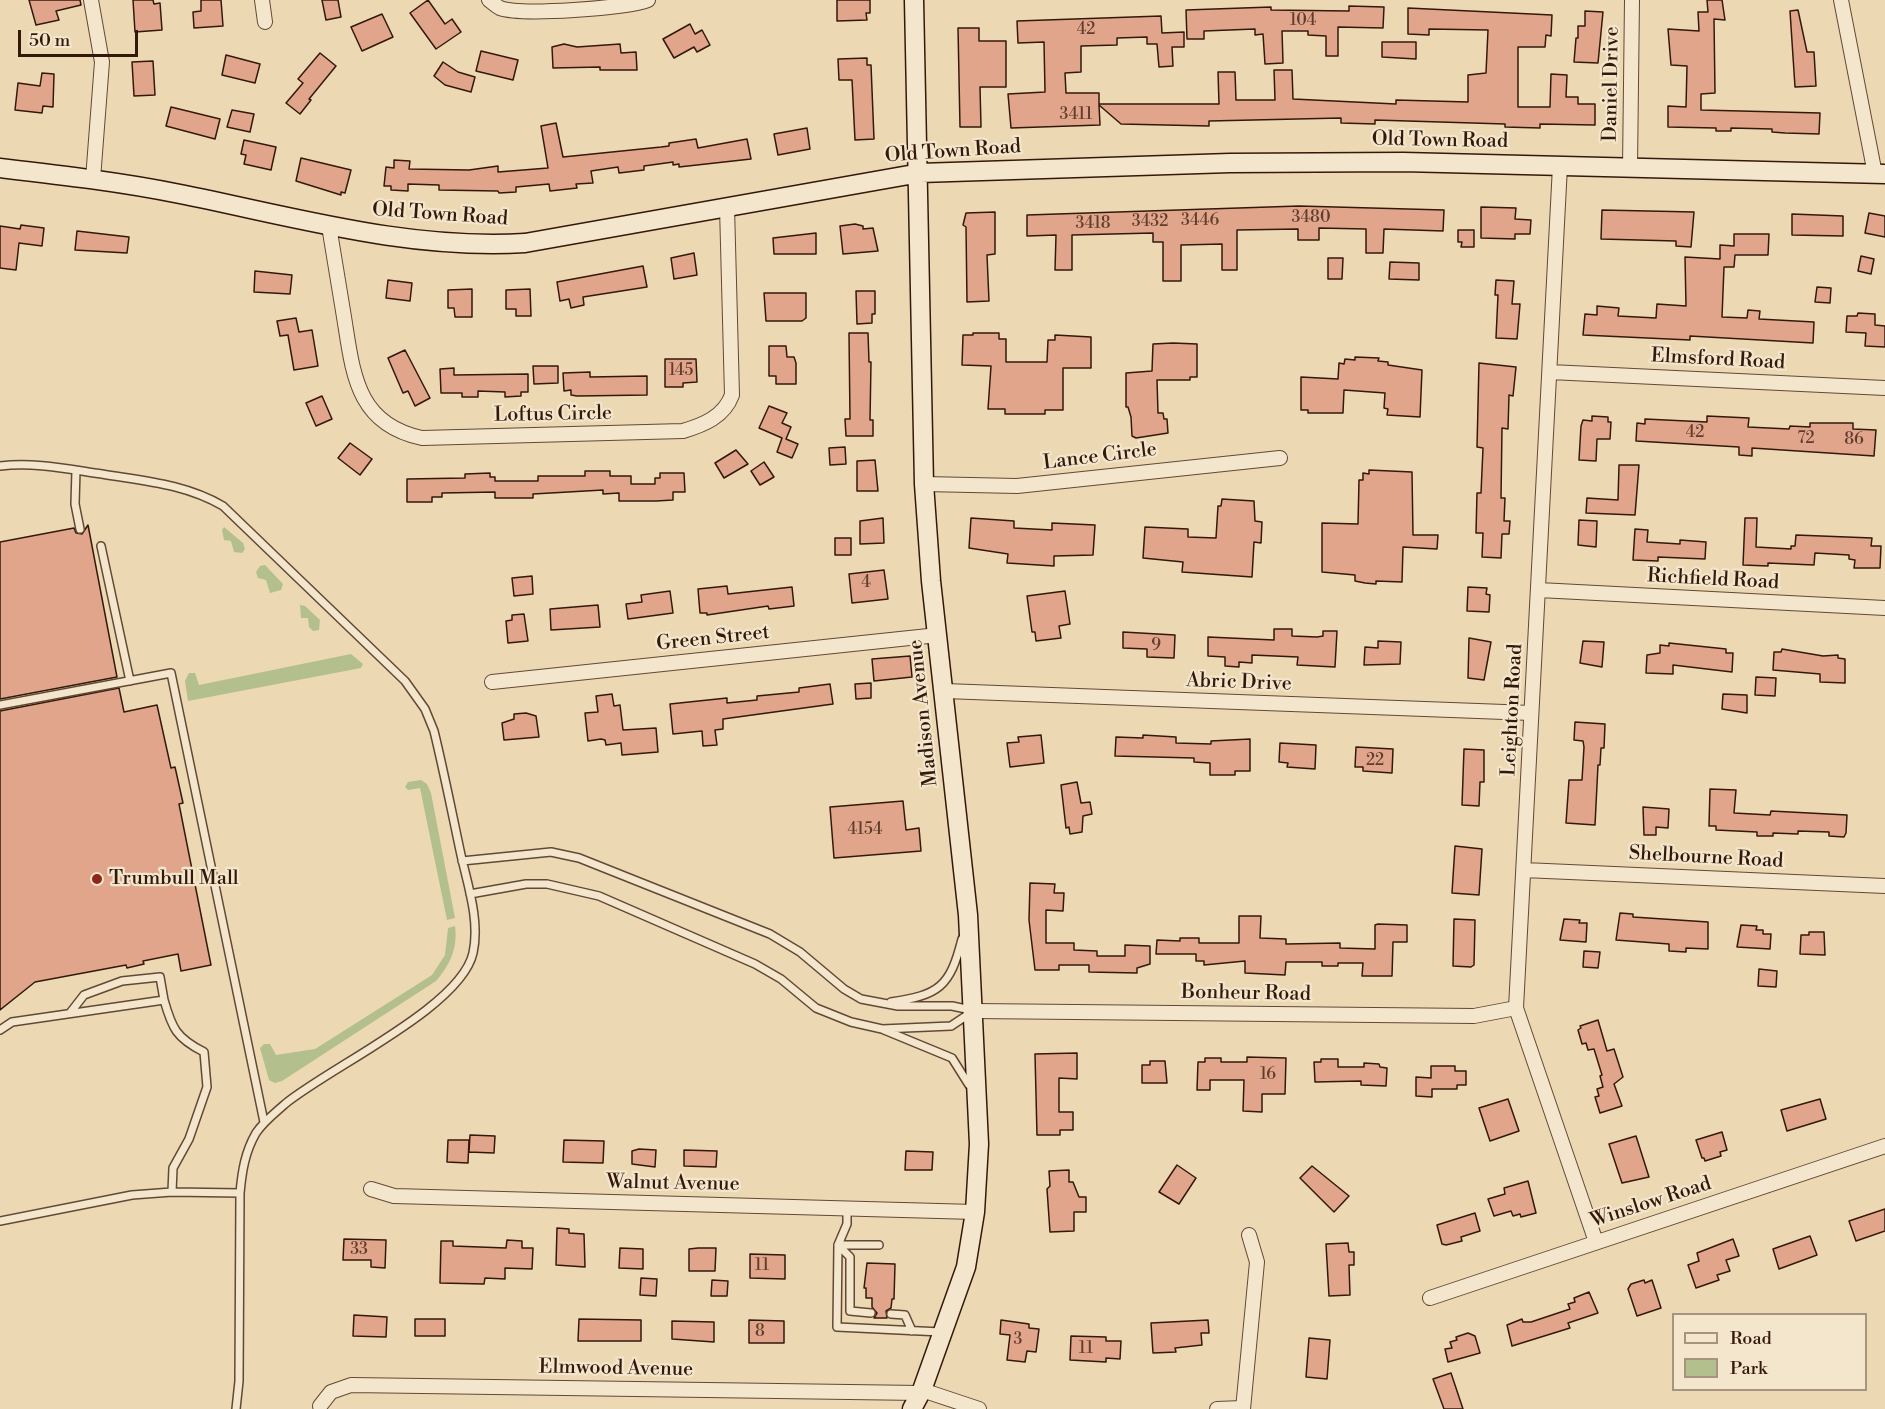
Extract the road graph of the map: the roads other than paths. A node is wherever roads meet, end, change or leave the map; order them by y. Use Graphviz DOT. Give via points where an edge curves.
graph roads {
  1 [pos="91,0"];
  2 [pos="262,0"];
  3 [pos="489,0"];
  4 [pos="648,0"];
  5 [pos="914,0"];
  6 [pos="1632,0"];
  7 [pos="1841,0"];
  8 [pos="265,22"];
  9 [pos="1560,166"];
  10 [pos="0,168"];
  11 [pos="1630,168"];
  12 [pos="920,173"];
  13 [pos="1880,174"];
  14 [pos="93,179"];
  15 [pos="727,207"];
  16 [pos="329,226"];
  17 [pos="1550,372"];
  18 [pos="1885,388"];
  19 [pos="1280,458"];
  20 [pos="0,466"];
  21 [pos="76,470"];
  22 [pos="924,484"];
  23 [pos="80,529"];
  24 [pos="101,546"];
  25 [pos="1539,590"];
  26 [pos="1885,608"];
  27 [pos="938,634"];
  28 [pos="130,681"];
  29 [pos="492,682"];
  30 [pos="945,691"];
  31 [pos="0,705"];
  32 [pos="1531,713"];
  33 [pos="462,861"];
  34 [pos="1524,870"];
  35 [pos="1885,886"];
  36 [pos="470,894"];
  37 [pos="968,915"];
  38 [pos="164,999"];
  39 [pos="879,1004"];
  40 [pos="1516,1008"];
  41 [pos="975,1011"];
  42 [pos="70,1013"];
  43 [pos="882,1029"];
  44 [pos="0,1030"];
  45 [pos="976,1107"];
  46 [pos="264,1122"];
  47 [pos="1885,1146"];
  48 [pos="371,1189"];
  49 [pos="172,1192"];
  50 [pos="240,1193"];
  51 [pos="847,1208"];
  52 [pos="975,1212"];
  53 [pos="0,1221"];
  54 [pos="1249,1234"];
  55 [pos="1596,1242"];
  56 [pos="838,1245"];
  57 [pos="879,1245"];
  58 [pos="1430,1298"];
  59 [pos="872,1313"];
  60 [pos="891,1314"];
  61 [pos="912,1331"];
  62 [pos="944,1332"];
  63 [pos="918,1397"];
  64 [pos="320,1406"];
  65 [pos="236,1409"];
  66 [pos="979,1409"];
  67 [pos="1217,1409"];
  68 [pos="1243,1409"];
  1 -- 14 [label="street" via="102,62"];
  2 -- 8 [label="street"];
  3 -- 4 [label="street" via="500,8 517,10 638,4"];
  5 -- 12 [label="main road, Madison Avenue"];
  6 -- 11 [label="street, Daniel Drive"];
  7 -- 13 [label="street"];
  9 -- 11 [label="main road, Old Town Road"];
  9 -- 12 [label="main road, Old Town Road" via="1230,163"];
  9 -- 17 [label="street, Leighton Road"];
  10 -- 14 [label="main road, Old Town Road"];
  11 -- 13 [label="main road, Old Town Road"];
  12 -- 15 [label="main road, Old Town Road"];
  12 -- 22 [label="main road, Madison Avenue"];
  14 -- 16 [label="main road, Old Town Road"];
  15 -- 16 [label="main road, Old Town Road" via="525,243 490,245 422,241"];
  15 -- 16 [label="street, Loftus Circle" via="732,395 719,414 682,431 422,438 387,425 374,413 355,383"];
  17 -- 18 [label="street, Elmsford Road"];
  17 -- 25 [label="street, Leighton Road"];
  19 -- 22 [label="street, Lance Circle" via="1017,486"];
  20 -- 21 [label="lane" via="26,463"];
  21 -- 23 [label="lane" via="75,504"];
  21 -- 33 [label="lane" via="171,485 223,506 405,681 425,709 434,731"];
  22 -- 27 [label="main road, Madison Avenue"];
  24 -- 28 [label="lane"];
  25 -- 26 [label="street, Richfield Road"];
  25 -- 32 [label="street, Leighton Road"];
  27 -- 29 [label="street, Green Street"];
  27 -- 30 [label="main road, Madison Avenue"];
  28 -- 31 [label="lane"];
  28 -- 46 [label="lane" via="171,673"];
  30 -- 32 [label="street, Abric Drive"];
  30 -- 37 [label="main road, Madison Avenue"];
  32 -- 34 [label="street, Leighton Road"];
  33 -- 36 [label="lane"];
  33 -- 39 [label="lane" via="550,852 579,858 770,934 800,952 844,989"];
  34 -- 35 [label="street, Shelbourne Road"];
  34 -- 40 [label="street, Leighton Road"];
  36 -- 43 [label="lane" via="548,884 599,897 755,964 781,979 816,1008"];
  36 -- 46 [label="lane" via="473,955 452,990 436,1005 303,1090"];
  37 -- 39 [label="lane" via="955,967 936,990"];
  37 -- 41 [label="main road, Madison Avenue"];
  38 -- 42 [label="lane"];
  38 -- 42 [label="lane" via="160,977 122,981 84,995"];
  38 -- 49 [label="lane" via="173,1029 204,1052 207,1087 189,1139 173,1168"];
  39 -- 41 [label="lane" via="952,1006"];
  40 -- 41 [label="street, Bonheur Road" via="1474,1016"];
  40 -- 55 [label="street, Leighton Road"];
  41 -- 43 [label="lane" via="951,1026"];
  41 -- 45 [label="main road, Madison Avenue"];
  42 -- 44 [label="lane" via="12,1022"];
  43 -- 45 [label="lane" via="952,1058 968,1079"];
  45 -- 52 [label="main road, Madison Avenue" via="979,1144"];
  46 -- 50 [label="lane" via="248,1150"];
  47 -- 55 [label="street, Winslow Road"];
  48 -- 51 [label="street, Walnut Avenue" via="394,1196"];
  49 -- 50 [label="lane"];
  49 -- 53 [label="lane"];
  50 -- 65 [label="lane"];
  51 -- 52 [label="street, Walnut Avenue"];
  51 -- 56 [label="lane" via="847,1224"];
  52 -- 62 [label="main road, Madison Avenue" via="966,1267"];
  54 -- 68 [label="street" via="1257,1262"];
  55 -- 58 [label="street, Winslow Road"];
  56 -- 57 [label="lane"];
  56 -- 59 [label="lane" via="850,1257 850,1311"];
  56 -- 61 [label="lane" via="837,1327"];
  60 -- 61 [label="lane" via="905,1315"];
  61 -- 62 [label="lane"];
  62 -- 63 [label="main road, Madison Avenue"];
  63 -- 64 [label="street, Elmwood Avenue" via="351,1385 331,1392"];
  63 -- 66 [label="street, Elmwood Avenue"];
  67 -- 68 [label="street"];
}
